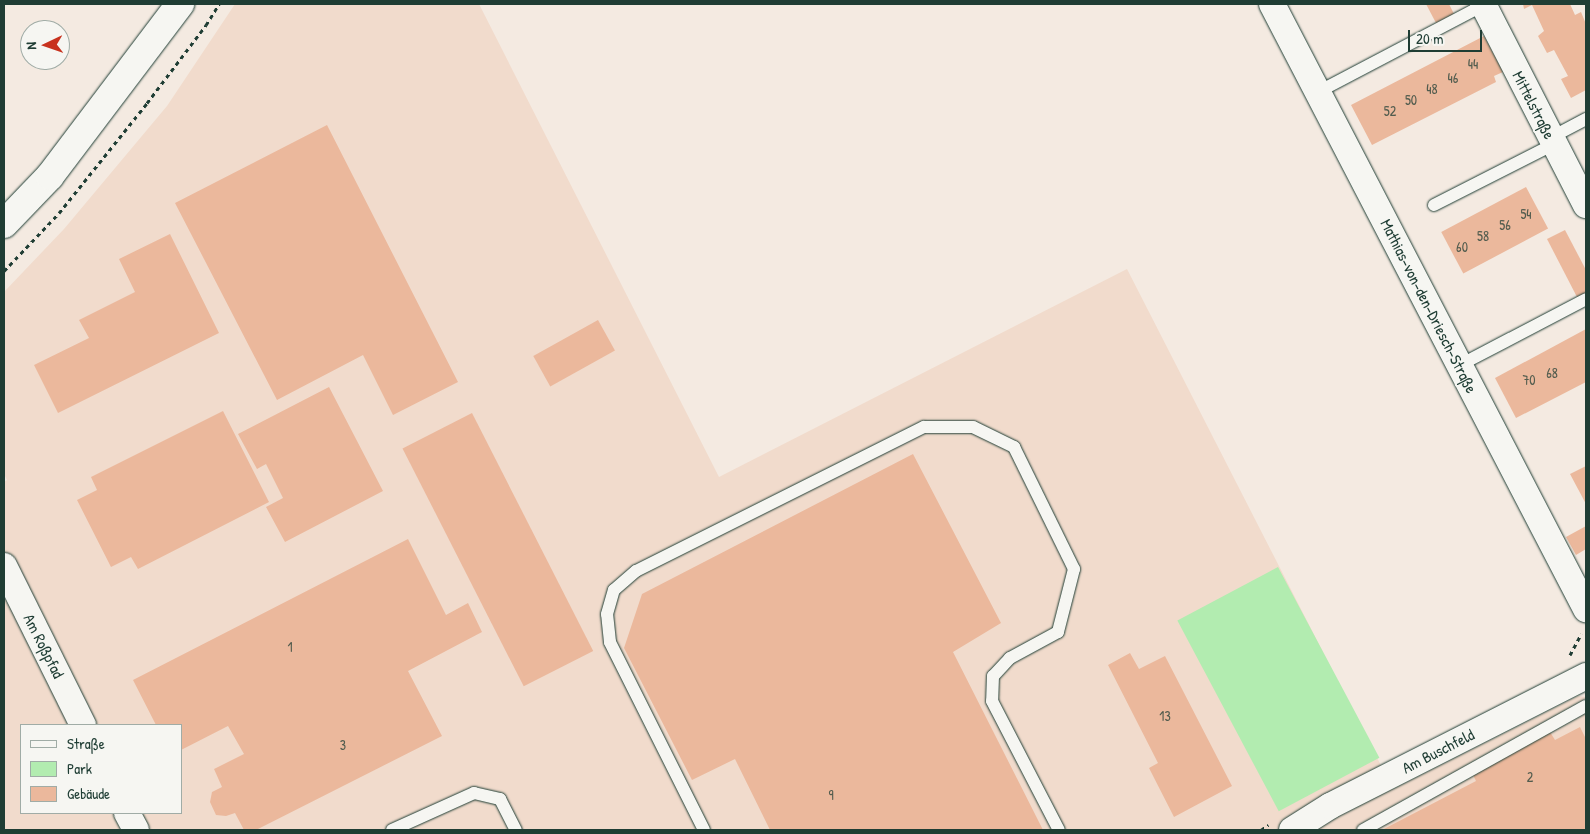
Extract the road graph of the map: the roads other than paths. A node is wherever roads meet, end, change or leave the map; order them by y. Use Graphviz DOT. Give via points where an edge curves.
graph roads {
  1 [pos="180,4"];
  2 [pos="1272,4"];
  3 [pos="1484,5"];
  4 [pos="1318,92"];
  5 [pos="1586,119"];
  6 [pos="1552,141"];
  7 [pos="1434,205"];
  8 [pos="1586,205"];
  9 [pos="4,224"];
  10 [pos="1586,299"];
  11 [pos="1460,365"];
  12 [pos="4,566"];
  13 [pos="1586,609"];
  14 [pos="1586,676"];
  15 [pos="1586,706"];
  16 [pos="83,724"];
  17 [pos="128,814"];
  18 [pos="136,830"];
  19 [pos="392,830"];
  20 [pos="516,830"];
  21 [pos="704,830"];
  22 [pos="1059,830"];
  23 [pos="1292,830"];
  24 [pos="1363,830"];
  1 -- 9 [label="main road" via="50,176"];
  2 -- 4 [label="street, Mathias-von-den-Driesch-Straße"];
  3 -- 4 [label="lane"];
  3 -- 6 [label="street, Mittelstraße"];
  4 -- 11 [label="street, Mathias-von-den-Driesch-Straße"];
  5 -- 6 [label="lane"];
  6 -- 7 [label="lane"];
  6 -- 8 [label="street, Mittelstraße"];
  10 -- 11 [label="lane"];
  11 -- 13 [label="street, Mathias-von-den-Driesch-Straße"];
  12 -- 16 [label="street, Am Roßpfad"];
  14 -- 23 [label="street, Am Buschfeld" via="1330,806"];
  15 -- 24 [label="lane"];
  17 -- 18 [label="street"];
  19 -- 20 [label="lane" via="474,792 500,799"];
  21 -- 22 [label="lane" via="610,642 607,614 614,590 636,571 924,427 973,427 1014,448 1074,570 1058,632 1010,658 993,676 992,701"];
}
